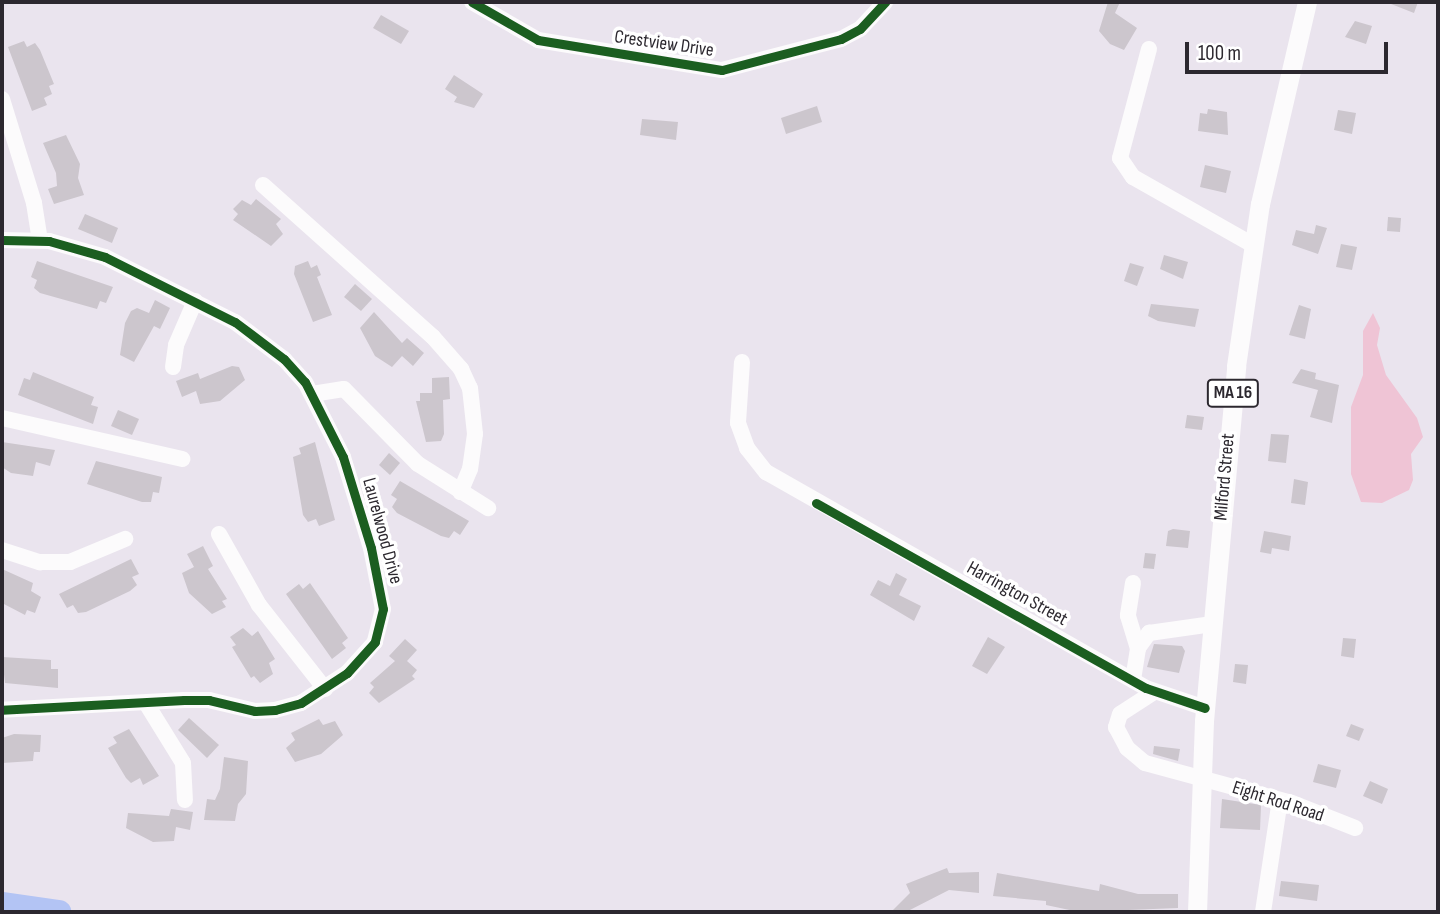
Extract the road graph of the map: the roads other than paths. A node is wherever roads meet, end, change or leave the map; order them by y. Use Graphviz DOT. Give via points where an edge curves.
graph roads {
  1 [pos="472,2"];
  2 [pos="885,2"];
  3 [pos="1307,2"];
  4 [pos="1149,49"];
  5 [pos="2,99"];
  6 [pos="5,114"];
  7 [pos="263,185"];
  8 [pos="2,240"];
  9 [pos="40,240"];
  10 [pos="1253,246"];
  11 [pos="195,301"];
  12 [pos="742,362"];
  13 [pos="173,367"];
  14 [pos="312,394"];
  15 [pos="2,418"];
  16 [pos="182,459"];
  17 [pos="460,492"];
  18 [pos="488,508"];
  19 [pos="219,534"];
  20 [pos="125,539"];
  21 [pos="2,550"];
  22 [pos="1133,583"];
  23 [pos="1212,624"];
  24 [pos="1138,648"];
  25 [pos="1134,680"];
  26 [pos="325,689"];
  27 [pos="1154,692"];
  28 [pos="146,703"];
  29 [pos="1205,708"];
  30 [pos="2,710"];
  31 [pos="1125,710"];
  32 [pos="1200,785"];
  33 [pos="185,800"];
  34 [pos="1280,800"];
  35 [pos="1355,828"];
  36 [pos="1197,912"];
  37 [pos="1264,912"];
  1 -- 2 [label="street, Crestview Drive" via="538,40 722,70 841,39 860,29"];
  3 -- 10 [label="main road, Milford Street / MA 16"];
  4 -- 10 [label="street" via="1120,158 1133,177"];
  5 -- 6 [label="street"];
  6 -- 9 [label="street"];
  7 -- 17 [label="street" via="433,337 461,369 470,388 475,434 470,469"];
  8 -- 9 [label="street, Laurelwood Drive"];
  9 -- 11 [label="street, Laurelwood Drive" via="105,257"];
  10 -- 23 [label="main road, Milford Street / MA 16" via="1231,406"];
  11 -- 13 [label="street" via="176,345"];
  11 -- 14 [label="street, Laurelwood Drive" via="268,346"];
  12 -- 25 [label="street, Harrington Street" via="738,423 747,448 766,472"];
  14 -- 17 [label="street" via="344,389 418,464"];
  14 -- 26 [label="street, Laurelwood Drive" via="343,457 371,548 383,609 375,642"];
  15 -- 16 [label="street"];
  17 -- 18 [label="street"];
  19 -- 26 [label="street" via="259,605"];
  20 -- 21 [label="street" via="70,562 40,562"];
  22 -- 24 [label="street" via="1128,616"];
  23 -- 24 [label="street" via="1149,634"];
  23 -- 29 [label="main road, Milford Street / MA 16"];
  24 -- 25 [label="street"];
  25 -- 27 [label="street, Harrington Street"];
  25 -- 31 [label="street"];
  26 -- 28 [label="street, Laurelwood Drive" via="275,710 255,711 209,700"];
  27 -- 29 [label="street, Harrington Street"];
  27 -- 31 [label="street"];
  28 -- 30 [label="street, Laurelwood Drive"];
  28 -- 33 [label="street" via="183,763"];
  29 -- 32 [label="main road, Milford Street / MA 16"];
  31 -- 32 [label="street, Eight Rod Road" via="1116,727 1127,748 1157,769"];
  32 -- 34 [label="street, Eight Rod Road"];
  32 -- 36 [label="main road, MA 16"];
  34 -- 35 [label="street, Eight Rod Road"];
  34 -- 37 [label="street"];
}
